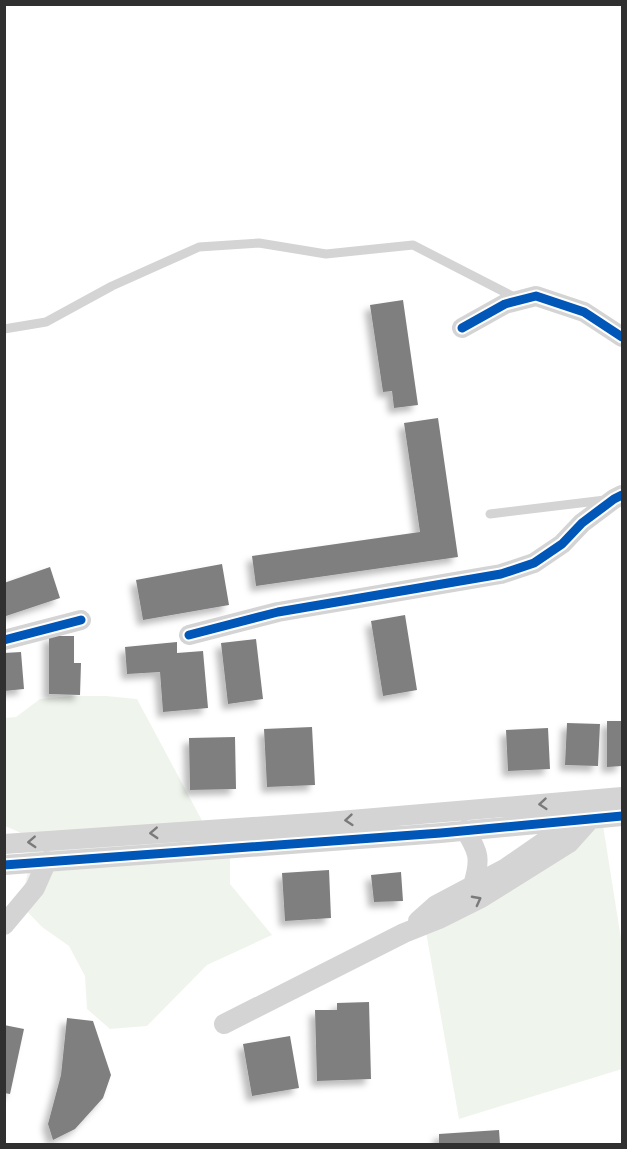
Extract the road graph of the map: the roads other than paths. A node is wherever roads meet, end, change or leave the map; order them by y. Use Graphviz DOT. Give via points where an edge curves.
graph roads {
  1 [pos="520,300"];
  2 [pos="462,328"];
  3 [pos="4,329"];
  4 [pos="622,337"];
  5 [pos="618,497"];
  6 [pos="490,514"];
  7 [pos="81,620"];
  8 [pos="189,635"];
  9 [pos="4,640"];
  10 [pos="597,807"];
  11 [pos="622,816"];
  12 [pos="465,830"];
  13 [pos="4,844"];
  14 [pos="47,861"];
  15 [pos="4,865"];
  16 [pos="473,885"];
  17 [pos="4,925"];
  18 [pos="404,933"];
  19 [pos="224,1024"];
  1 -- 2 [label="street"];
  1 -- 3 [label="lane" via="413,246 326,254 259,243 199,247 112,286 46,322"];
  1 -- 4 [label="street" via="536,296 584,312"];
  5 -- 6 [label="lane"];
  5 -- 8 [label="street" via="534,563 489,576 278,612"];
  7 -- 9 [label="street"];
  10 -- 11 [label="street"];
  10 -- 12 [label="street"];
  10 -- 13 [label="street, one-way"];
  10 -- 16 [label="street" via="506,868"];
  18 -- 10 [label="street, one-way" via="481,898 569,843"];
  12 -- 14 [label="street"];
  12 -- 16 [label="street" via="478,851"];
  14 -- 15 [label="street"];
  14 -- 17 [label="street" via="35,888"];
  16 -- 18 [label="street" via="436,905"];
  18 -- 19 [label="street"];
}
